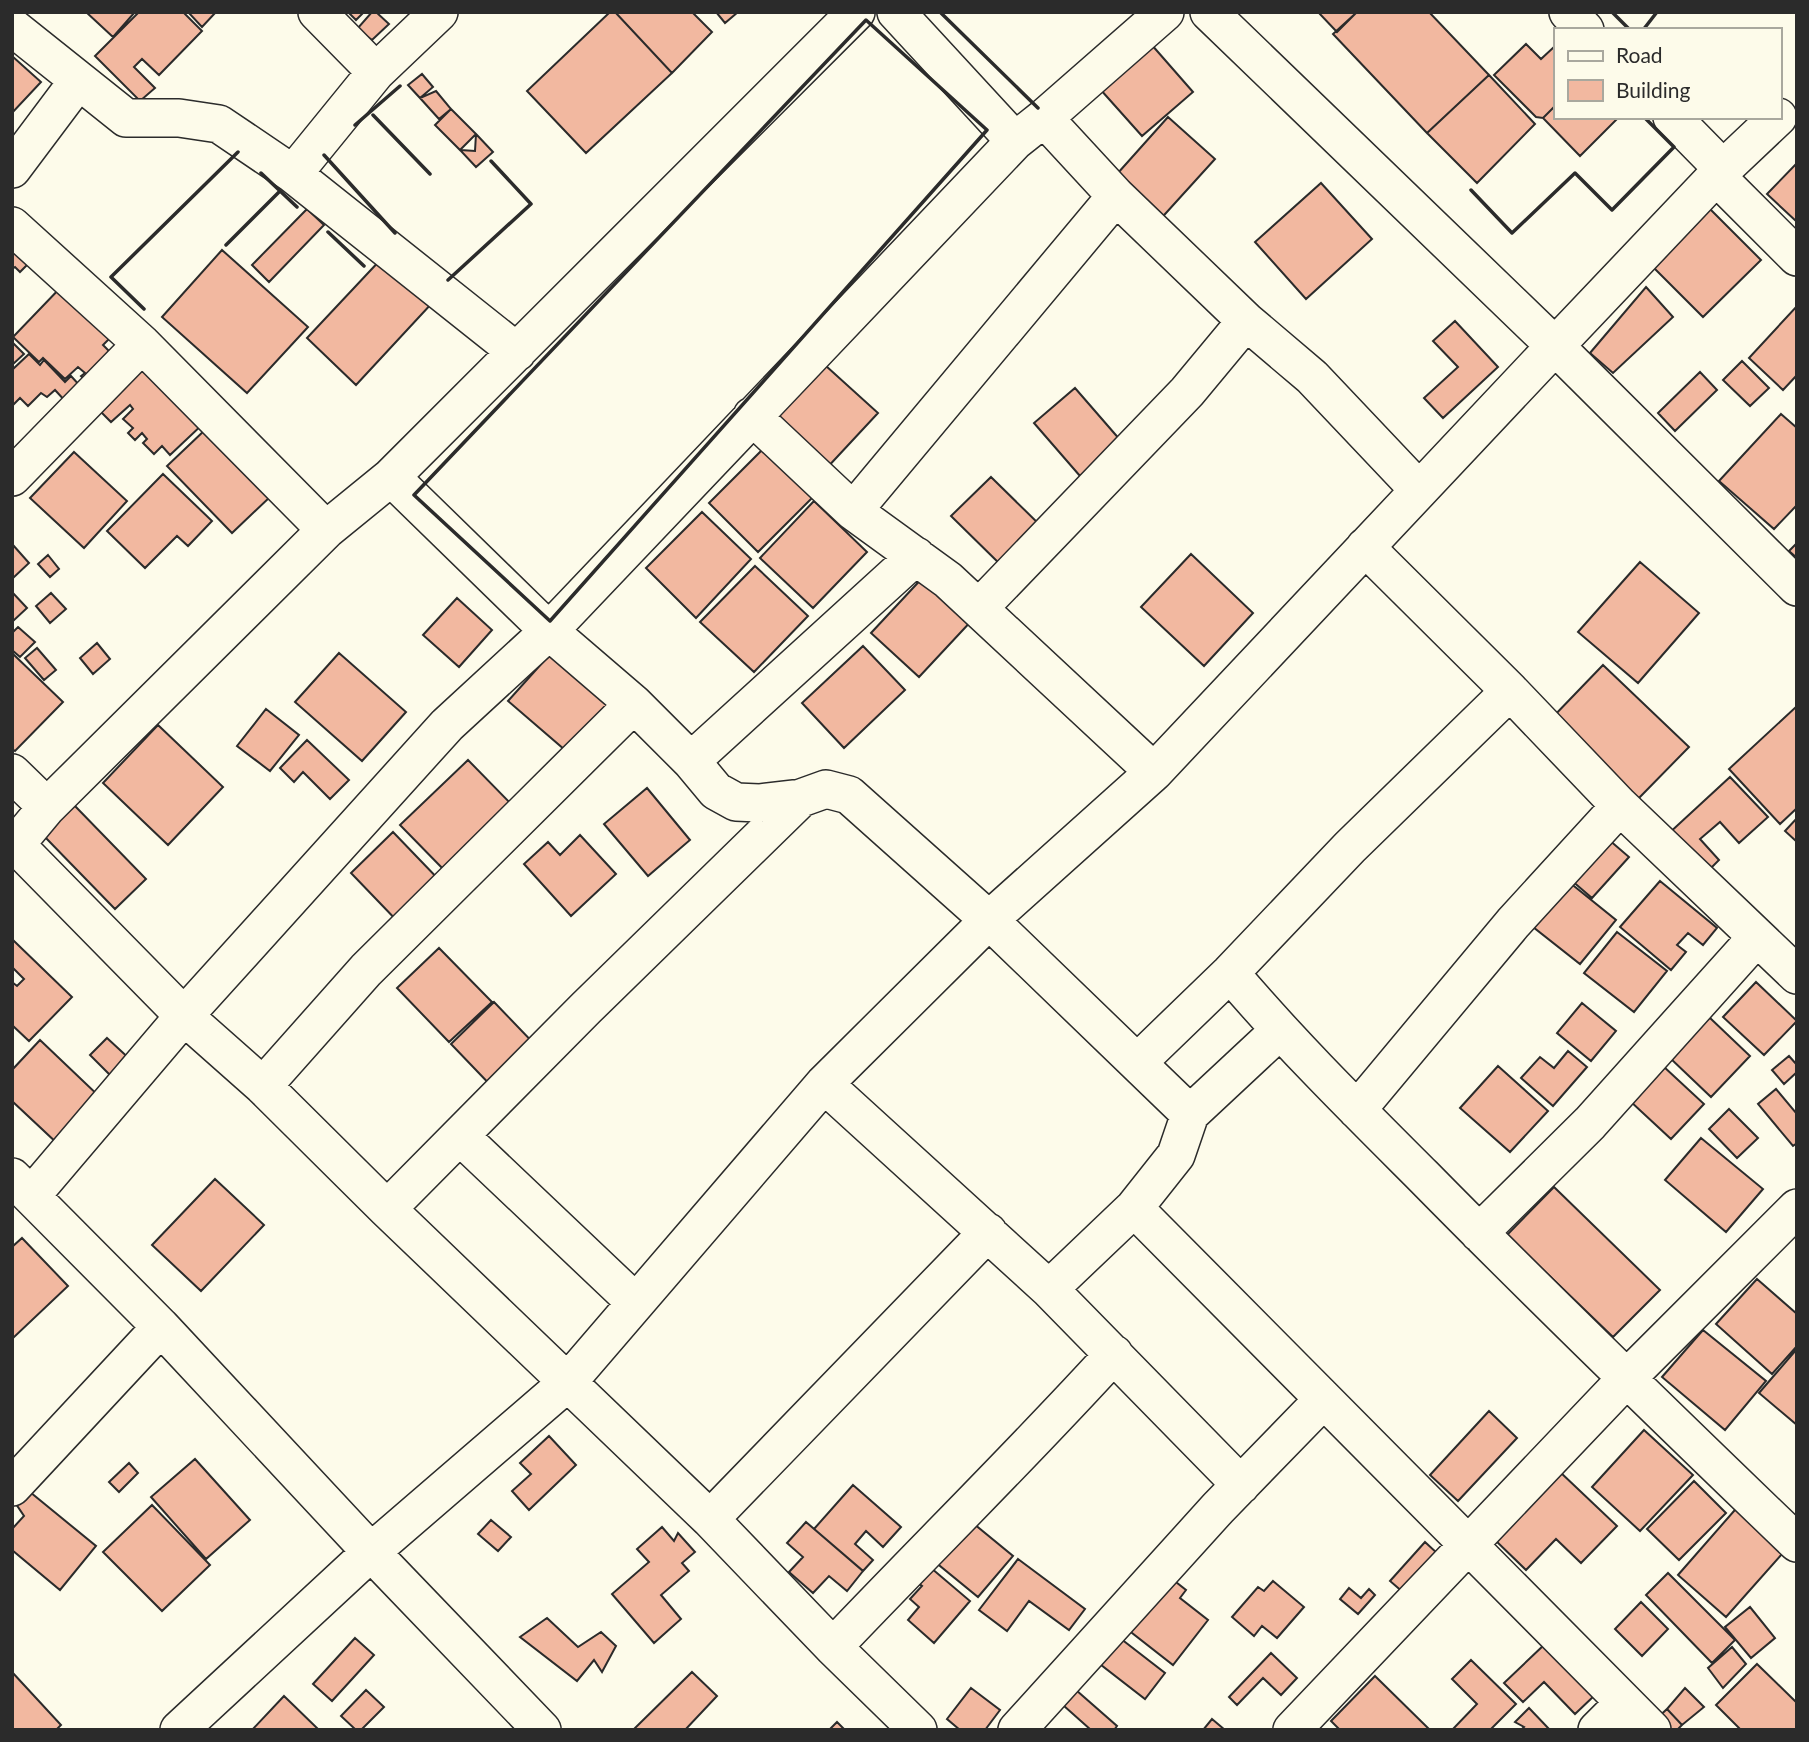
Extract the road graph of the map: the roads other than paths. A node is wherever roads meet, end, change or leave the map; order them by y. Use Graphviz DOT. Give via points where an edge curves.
graph roads {
  1 [pos="317,12"];
  2 [pos="439,12"];
  3 [pos="896,12"];
  4 [pos="1165,12"];
  5 [pos="1209,12"];
  6 [pos="1568,12"];
  7 [pos="847,15"];
  8 [pos="12,27"];
  9 [pos="1583,28"];
  10 [pos="376,72"];
  11 [pos="78,81"];
  12 [pos="1797,99"];
  13 [pos="1781,113"];
  14 [pos="1044,118"];
  15 [pos="1674,119"];
  16 [pos="1775,119"];
  17 [pos="1015,141"];
  18 [pos="12,169"];
  19 [pos="1720,173"];
  20 [pos="293,174"];
  21 [pos="1116,196"];
  22 [pos="12,226"];
  23 [pos="1797,257"];
  24 [pos="1246,321"];
  25 [pos="142,344"];
  26 [pos="1555,346"];
  27 [pos="517,352"];
  28 [pos="752,416"];
  29 [pos="12,477"];
  30 [pos="391,477"];
  31 [pos="1419,490"];
  32 [pos="853,511"];
  33 [pos="326,530"];
  34 [pos="1366,547"];
  35 [pos="916,556"];
  36 [pos="1797,587"];
  37 [pos="979,608"];
  38 [pos="550,631"];
  39 [pos="1510,691"];
  40 [pos="634,704"];
  41 [pos="691,761"];
  42 [pos="1154,772"];
  43 [pos="12,773"];
  44 [pos="801,798"];
  45 [pos="1620,806"];
  46 [pos="47,807"];
  47 [pos="14,847"];
  48 [pos="989,920"];
  49 [pos="1757,937"];
  50 [pos="1230,973"];
  51 [pos="1797,975"];
  52 [pos="184,1016"];
  53 [pos="1279,1031"];
  54 [pos="1138,1062"];
  55 [pos="824,1084"];
  56 [pos="263,1086"];
  57 [pos="1357,1110"];
  58 [pos="1190,1114"];
  59 [pos="460,1136"];
  60 [pos="22,1186"];
  61 [pos="1134,1208"];
  62 [pos="387,1209"];
  63 [pos="1797,1209"];
  64 [pos="988,1232"];
  65 [pos="1479,1233"];
  66 [pos="1049,1289"];
  67 [pos="635,1303"];
  68 [pos="161,1327"];
  69 [pos="1114,1354"];
  70 [pos="1626,1380"];
  71 [pos="567,1383"];
  72 [pos="1323,1400"];
  73 [pos="1241,1485"];
  74 [pos="12,1487"];
  75 [pos="710,1519"];
  76 [pos="1790,1524"];
  77 [pos="1468,1544"];
  78 [pos="371,1552"];
  79 [pos="833,1647"];
  80 [pos="1624,1703"];
  81 [pos="179,1730"];
  82 [pos="542,1730"];
  83 [pos="918,1730"];
  84 [pos="1017,1730"];
  85 [pos="1292,1730"];
  86 [pos="1597,1730"];
  87 [pos="1652,1730"];
  1 -- 10 [label="street"];
  2 -- 10 [label="street"];
  3 -- 17 [label="street"];
  4 -- 14 [label="street"];
  5 -- 26 [label="street"];
  6 -- 9 [label="street"];
  7 -- 27 [label="street"];
  8 -- 11 [label="street"];
  10 -- 20 [label="street"];
  11 -- 18 [label="street"];
  11 -- 20 [label="street" via="126,118 219,124"];
  12 -- 13 [label="street"];
  14 -- 17 [label="street"];
  14 -- 21 [label="street"];
  15 -- 19 [label="street"];
  16 -- 19 [label="street"];
  17 -- 28 [label="street"];
  19 -- 23 [label="street"];
  19 -- 26 [label="street"];
  20 -- 27 [label="street"];
  21 -- 24 [label="street"];
  21 -- 32 [label="street"];
  22 -- 25 [label="street"];
  24 -- 31 [label="street" via="1312,377"];
  24 -- 37 [label="street" via="1187,392"];
  25 -- 29 [label="street"];
  25 -- 33 [label="street"];
  26 -- 31 [label="street"];
  26 -- 36 [label="street"];
  27 -- 30 [label="street"];
  28 -- 32 [label="street"];
  28 -- 38 [label="street"];
  30 -- 33 [label="street"];
  30 -- 38 [label="street"];
  31 -- 34 [label="street"];
  32 -- 35 [label="street"];
  33 -- 46 [label="street"];
  34 -- 39 [label="street"];
  34 -- 42 [label="street"];
  35 -- 37 [label="street"];
  35 -- 41 [label="street"];
  37 -- 42 [label="street"];
  38 -- 40 [label="street"];
  38 -- 52 [label="street" via="447,725"];
  39 -- 45 [label="street"];
  39 -- 50 [label="street" via="1350,847"];
  40 -- 41 [label="street"];
  40 -- 56 [label="street" via="366,970"];
  41 -- 44 [label="street" via="716,791 736,802"];
  42 -- 48 [label="street"];
  43 -- 46 [label="street"];
  44 -- 48 [label="street" via="826,789 849,795"];
  44 -- 59 [label="street"];
  45 -- 49 [label="street"];
  45 -- 57 [label="street" via="1513,923"];
  46 -- 47 [label="street"];
  47 -- 52 [label="street"];
  48 -- 54 [label="street"];
  48 -- 55 [label="street"];
  49 -- 51 [label="street"];
  49 -- 65 [label="street" via="1590,1124"];
  50 -- 53 [label="street"];
  50 -- 54 [label="street"];
  52 -- 56 [label="street"];
  52 -- 60 [label="street"];
  53 -- 57 [label="street"];
  53 -- 58 [label="street"];
  54 -- 58 [label="street"];
  55 -- 64 [label="street"];
  55 -- 67 [label="street"];
  56 -- 62 [label="street"];
  57 -- 65 [label="street"];
  58 -- 61 [label="street" via="1176,1155"];
  59 -- 62 [label="street"];
  59 -- 67 [label="street"];
  60 -- 68 [label="street"];
  61 -- 66 [label="street"];
  61 -- 72 [label="street"];
  62 -- 71 [label="street"];
  63 -- 70 [label="street"];
  64 -- 66 [label="street"];
  64 -- 75 [label="street"];
  65 -- 70 [label="street"];
  66 -- 69 [label="street"];
  67 -- 71 [label="street"];
  68 -- 74 [label="street"];
  68 -- 78 [label="street"];
  69 -- 73 [label="street"];
  69 -- 79 [label="street"];
  70 -- 76 [label="street"];
  70 -- 77 [label="street"];
  71 -- 75 [label="street"];
  71 -- 78 [label="street"];
  72 -- 73 [label="street"];
  72 -- 77 [label="street"];
  73 -- 84 [label="street"];
  75 -- 79 [label="street"];
  77 -- 80 [label="street"];
  77 -- 85 [label="street"];
  78 -- 81 [label="street"];
  78 -- 82 [label="street"];
  79 -- 83 [label="street"];
  80 -- 86 [label="street"];
  80 -- 87 [label="street"];
}
